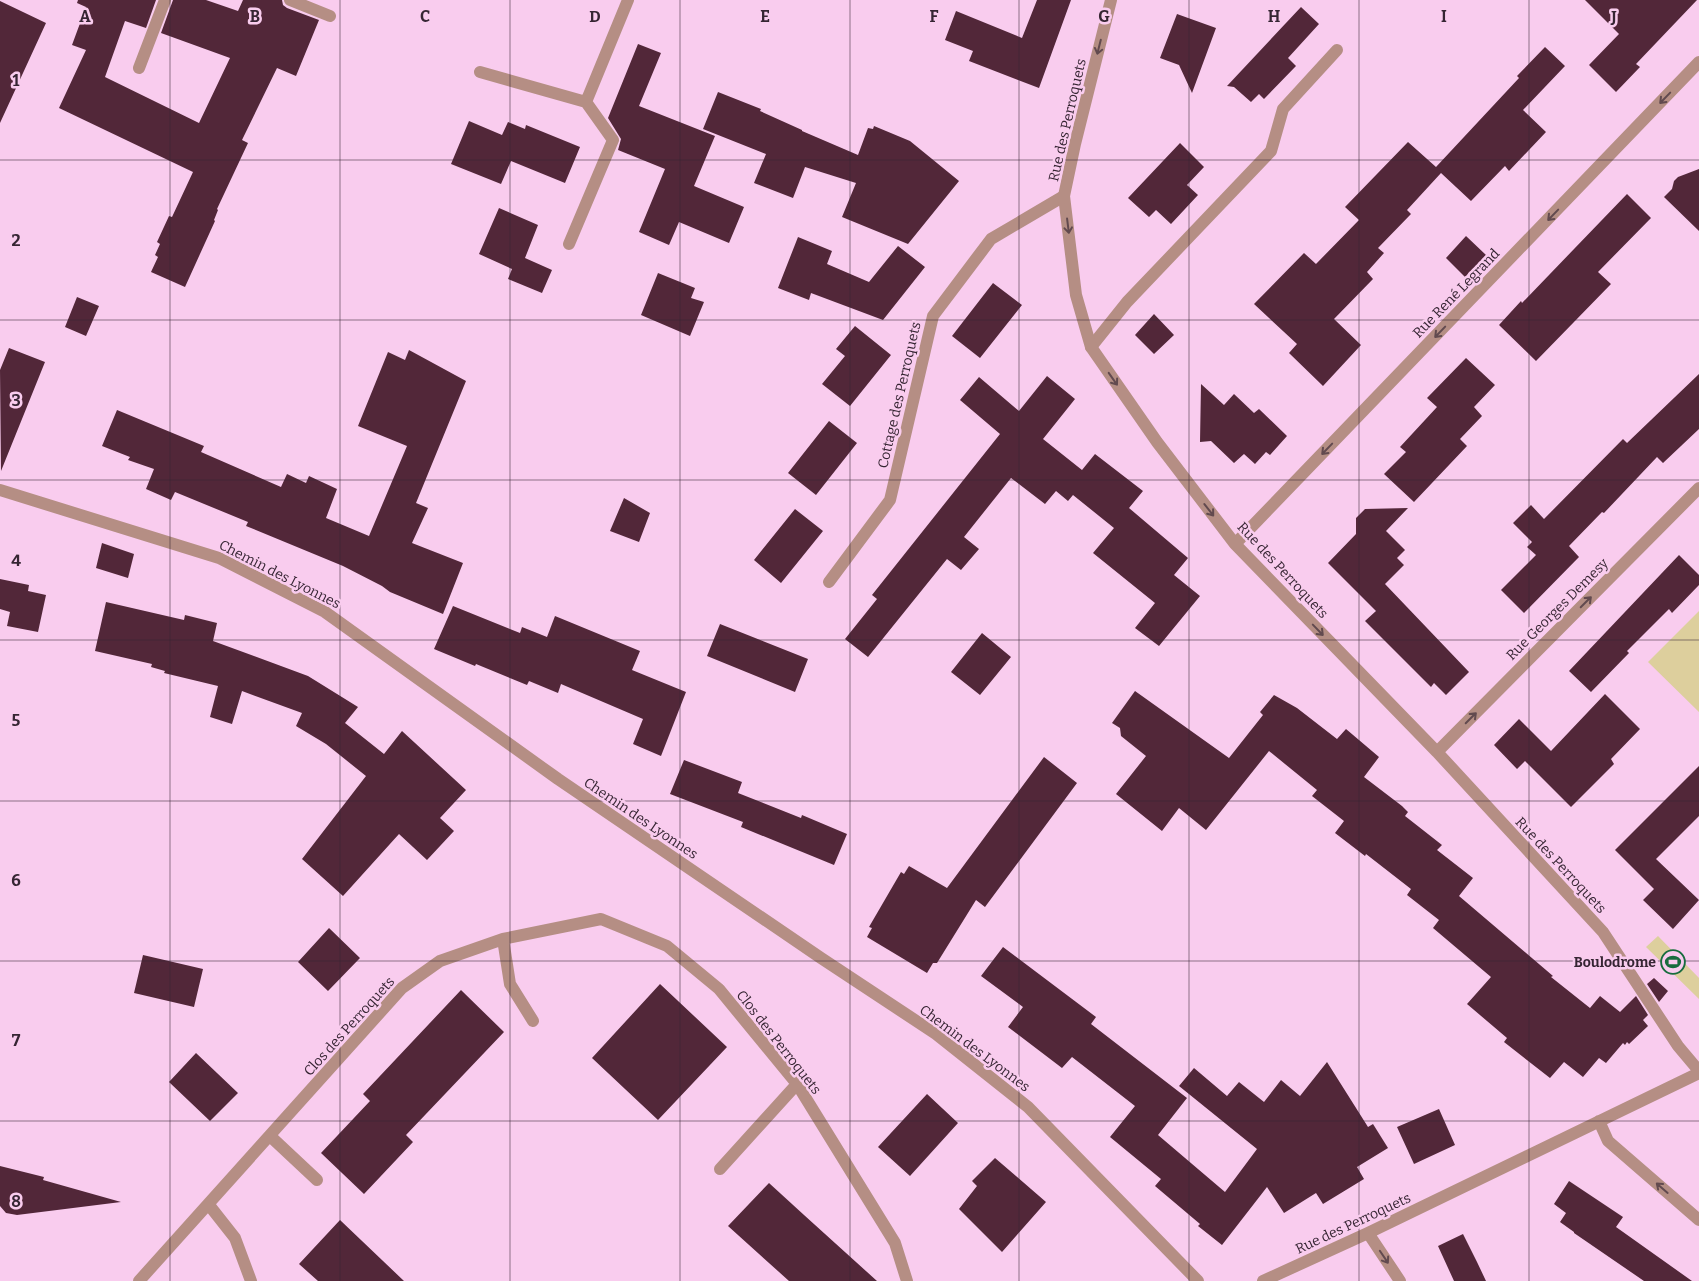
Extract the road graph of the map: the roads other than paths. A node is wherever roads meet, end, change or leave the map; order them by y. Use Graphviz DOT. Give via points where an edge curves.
graph roads {
  1 [pos="165,0"];
  2 [pos="290,0"];
  3 [pos="628,0"];
  4 [pos="1111,0"];
  5 [pos="330,16"];
  6 [pos="1337,50"];
  7 [pos="1699,62"];
  8 [pos="139,68"];
  9 [pos="480,72"];
  10 [pos="586,102"];
  11 [pos="1064,196"];
  12 [pos="569,244"];
  13 [pos="1091,347"];
  14 [pos="1699,488"];
  15 [pos="0,490"];
  16 [pos="1235,544"];
  17 [pos="830,582"];
  18 [pos="1437,752"];
  19 [pos="502,939"];
  20 [pos="534,1021"];
  21 [pos="1699,1072"];
  22 [pos="797,1084"];
  23 [pos="1599,1120"];
  24 [pos="270,1136"];
  25 [pos="720,1169"];
  26 [pos="317,1180"];
  27 [pos="208,1205"];
  28 [pos="1699,1220"];
  29 [pos="1368,1233"];
  30 [pos="139,1281"];
  31 [pos="251,1281"];
  32 [pos="907,1281"];
  33 [pos="1198,1281"];
  34 [pos="1263,1281"];
  35 [pos="1400,1281"];
  1 -- 8 [label="street"];
  2 -- 5 [label="street"];
  3 -- 10 [label="street"];
  4 -- 11 [label="street, Rue des Perroquets, one-way"];
  6 -- 13 [label="street" via="1283,109 1271,150 1127,302"];
  7 -- 16 [label="street, Rue René Legrand, one-way"];
  9 -- 10 [label="street"];
  10 -- 12 [label="street" via="613,140"];
  11 -- 13 [label="street, Rue des Perroquets, one-way" via="1076,295"];
  11 -- 17 [label="street, Cottage des Perroquets" via="991,239 933,316 890,500"];
  13 -- 16 [label="street, Rue des Perroquets, one-way" via="1157,442"];
  18 -- 14 [label="street, Rue Georges Demesy, one-way"];
  15 -- 33 [label="street, Chemin des Lyonnes" via="219,558 325,612 558,779 936,1034 1028,1107"];
  16 -- 18 [label="street, Rue des Perroquets, one-way"];
  18 -- 21 [label="street, Rue des Perroquets" via="1603,932 1678,1046"];
  19 -- 20 [label="street" via="510,984"];
  19 -- 22 [label="street, Clos des Perroquets" via="601,919 667,946 719,989"];
  19 -- 24 [label="street, Clos des Perroquets" via="440,961 402,988"];
  21 -- 23 [label="street, Rue des Perroquets"];
  22 -- 25 [label="street"];
  22 -- 32 [label="street, Clos des Perroquets" via="895,1244"];
  28 -- 23 [label="street, one-way" via="1608,1141"];
  23 -- 29 [label="street, Rue des Perroquets"];
  24 -- 26 [label="street"];
  24 -- 27 [label="street, Clos des Perroquets"];
  27 -- 30 [label="street, Clos des Perroquets"];
  27 -- 31 [label="street" via="235,1238"];
  29 -- 34 [label="street, Rue des Perroquets"];
  29 -- 35 [label="street, one-way"];
}
